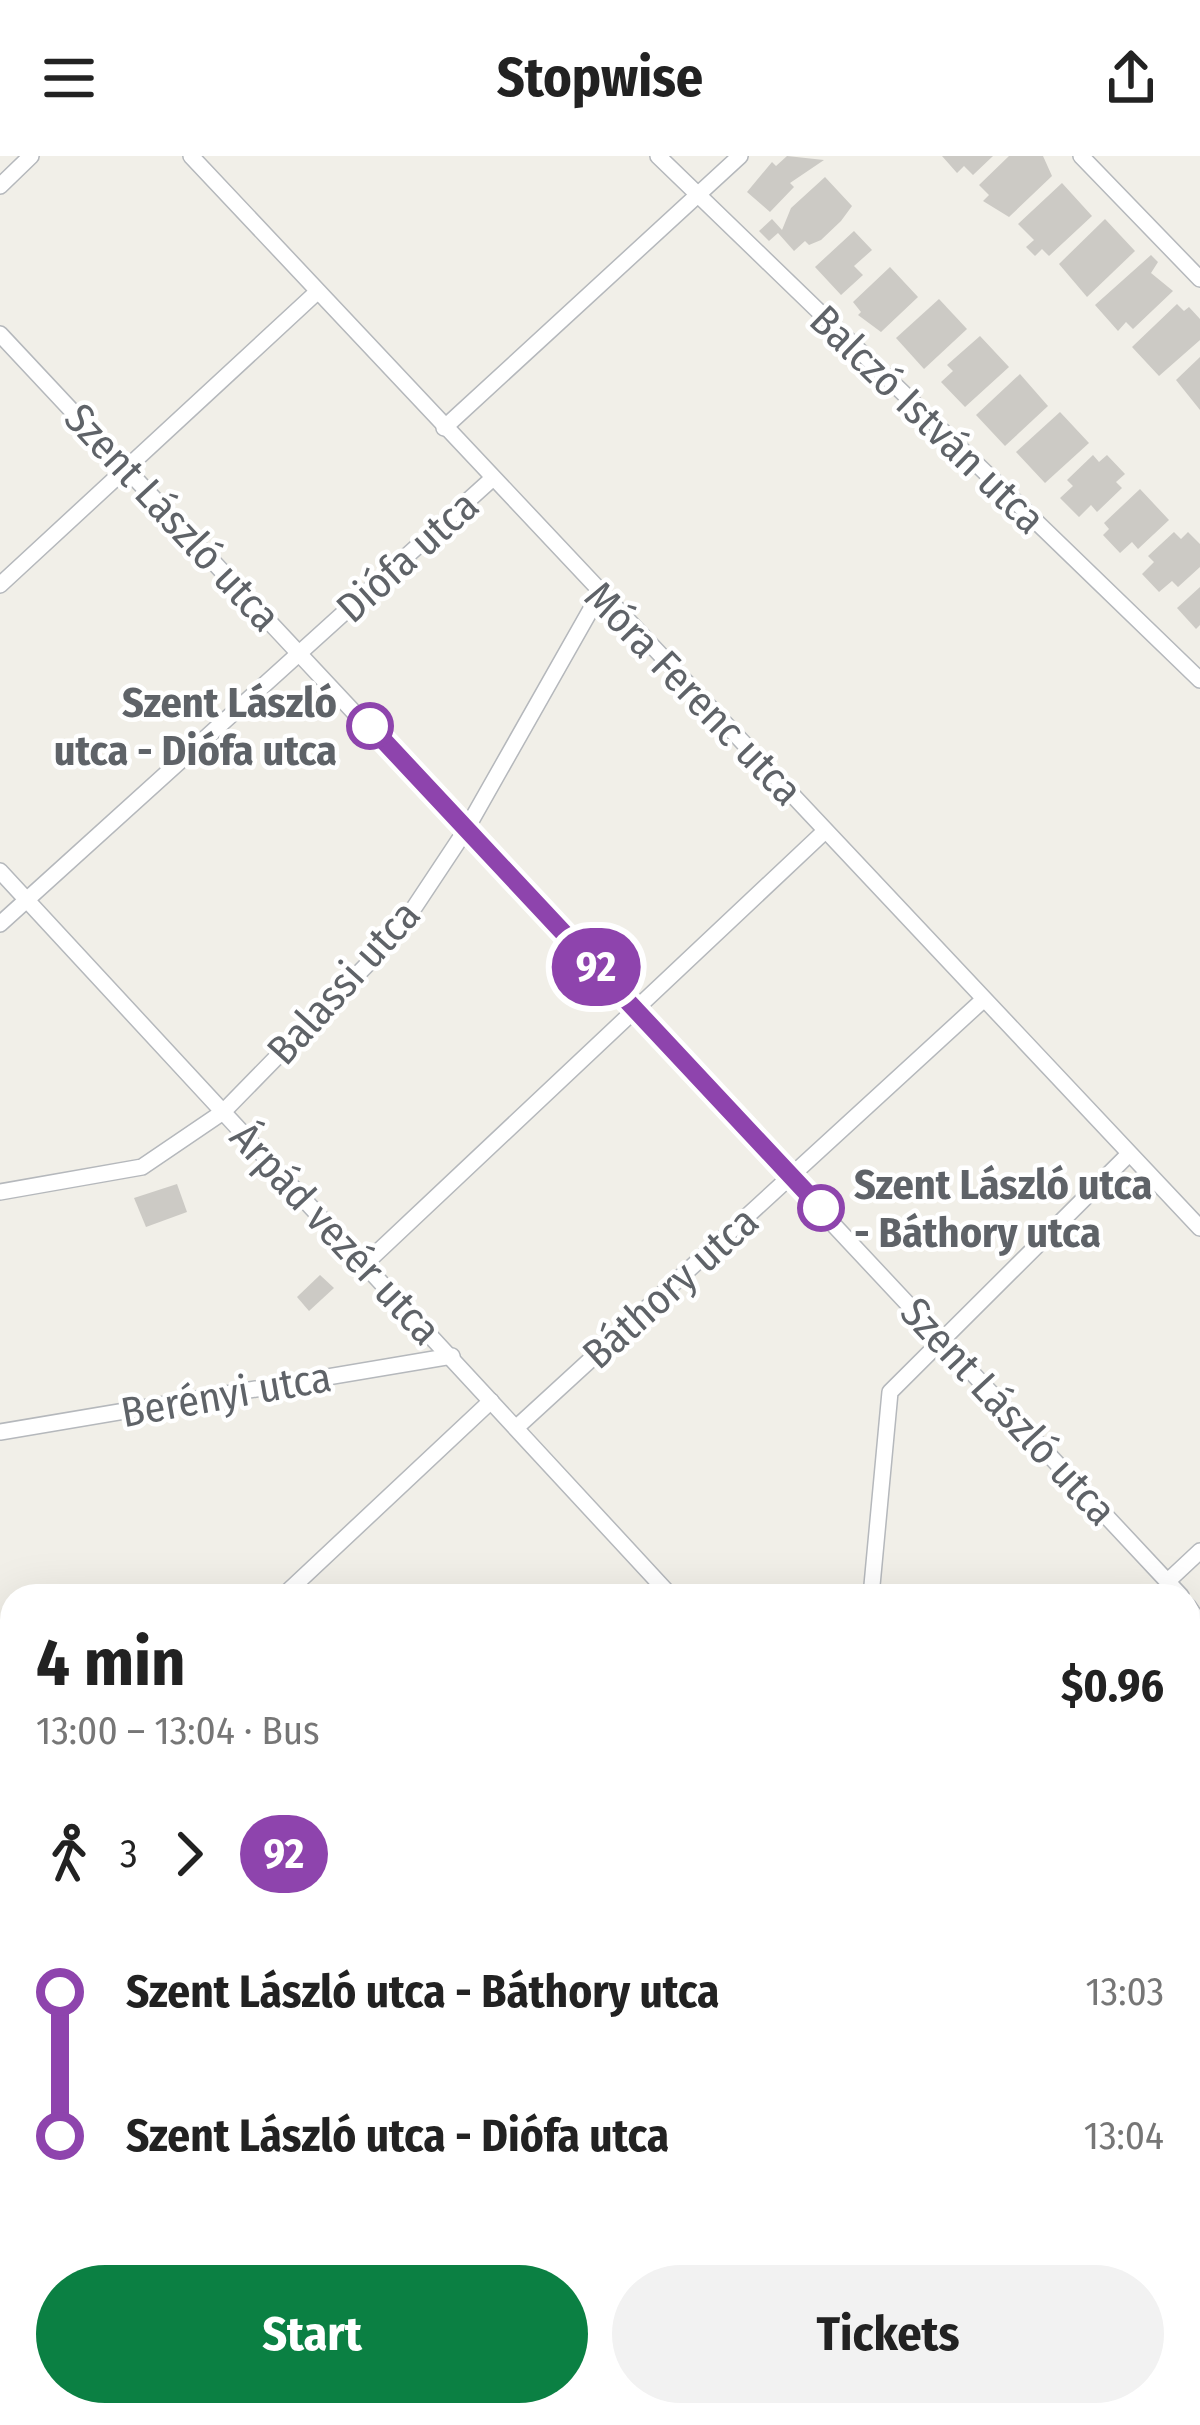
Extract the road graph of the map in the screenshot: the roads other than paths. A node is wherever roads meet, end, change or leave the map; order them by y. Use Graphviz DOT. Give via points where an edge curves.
graph roads {
  1 [pos="32,156"];
  2 [pos="191,156"];
  3 [pos="658,156"];
  4 [pos="740,156"];
  5 [pos="1082,156"];
  6 [pos="0,186"];
  7 [pos="697,196"];
  8 [pos="1200,279"];
  9 [pos="317,292"];
  10 [pos="0,334"];
  11 [pos="444,428"];
  12 [pos="128,467"];
  13 [pos="493,478"];
  14 [pos="0,585"];
  15 [pos="599,595"];
  16 [pos="301,654"];
  17 [pos="1200,680"];
  18 [pos="467,828"];
  19 [pos="825,831"];
  20 [pos="0,871"];
  21 [pos="28,902"];
  22 [pos="0,924"];
  23 [pos="983,1000"];
  24 [pos="637,1010"];
  25 [pos="223,1112"];
  26 [pos="1129,1154"];
  27 [pos="792,1176"];
  28 [pos="0,1192"];
  29 [pos="1200,1228"];
  30 [pos="366,1263"];
  31 [pos="940,1338"];
  32 [pos="452,1356"];
  33 [pos="491,1401"];
  34 [pos="517,1426"];
  35 [pos="0,1432"];
  36 [pos="1200,1550"];
  37 [pos="1169,1580"];
  38 [pos="296,1584"];
  39 [pos="657,1584"];
  40 [pos="873,1584"];
  41 [pos="1172,1584"];
  1 -- 6 [label="street"];
  2 -- 9 [label="street, Móra Ferenc utca"];
  3 -- 7 [label="street, Balczó István utca"];
  4 -- 7 [label="street"];
  5 -- 8 [label="street"];
  7 -- 11 [label="street"];
  7 -- 17 [label="street, Balczó István utca"];
  9 -- 11 [label="street, Móra Ferenc utca"];
  9 -- 12 [label="street"];
  10 -- 12 [label="street, Szent László utca"];
  11 -- 13 [label="street, Móra Ferenc utca"];
  12 -- 14 [label="street"];
  12 -- 16 [label="street, Szent László utca"];
  13 -- 15 [label="street, Móra Ferenc utca"];
  13 -- 16 [label="street, Diófa utca"];
  15 -- 18 [label="street, Balassi utca"];
  15 -- 19 [label="street, Móra Ferenc utca"];
  16 -- 18 [label="street, Szent László utca"];
  16 -- 21 [label="street, Diófa utca"];
  18 -- 24 [label="street, Szent László utca"];
  18 -- 25 [label="street, Balassi utca" via="396,935"];
  19 -- 23 [label="street, Móra Ferenc utca"];
  19 -- 24 [label="street"];
  20 -- 21 [label="street, Árpád vezér utca"];
  21 -- 22 [label="street, Diófa utca"];
  21 -- 25 [label="street, Árpád vezér utca"];
  23 -- 26 [label="street, Móra Ferenc utca"];
  23 -- 27 [label="street, Báthory utca"];
  24 -- 27 [label="street, Szent László utca"];
  24 -- 30 [label="street"];
  25 -- 28 [label="street, Balassi utca" via="142,1167"];
  25 -- 30 [label="street, Árpád vezér utca"];
  26 -- 29 [label="street, Móra Ferenc utca"];
  26 -- 31 [label="street"];
  27 -- 31 [label="street, Szent László utca"];
  27 -- 34 [label="street, Báthory utca"];
  30 -- 32 [label="street, Árpád vezér utca"];
  31 -- 37 [label="street, Szent László utca"];
  31 -- 40 [label="street" via="890,1392"];
  32 -- 33 [label="street, Árpád vezér utca"];
  32 -- 35 [label="street, Berényi utca"];
  33 -- 34 [label="street, Árpád vezér utca"];
  33 -- 38 [label="street"];
  34 -- 39 [label="street, Árpád vezér utca"];
  36 -- 37 [label="street"];
  37 -- 41 [label="street, Szent László utca"];
}
